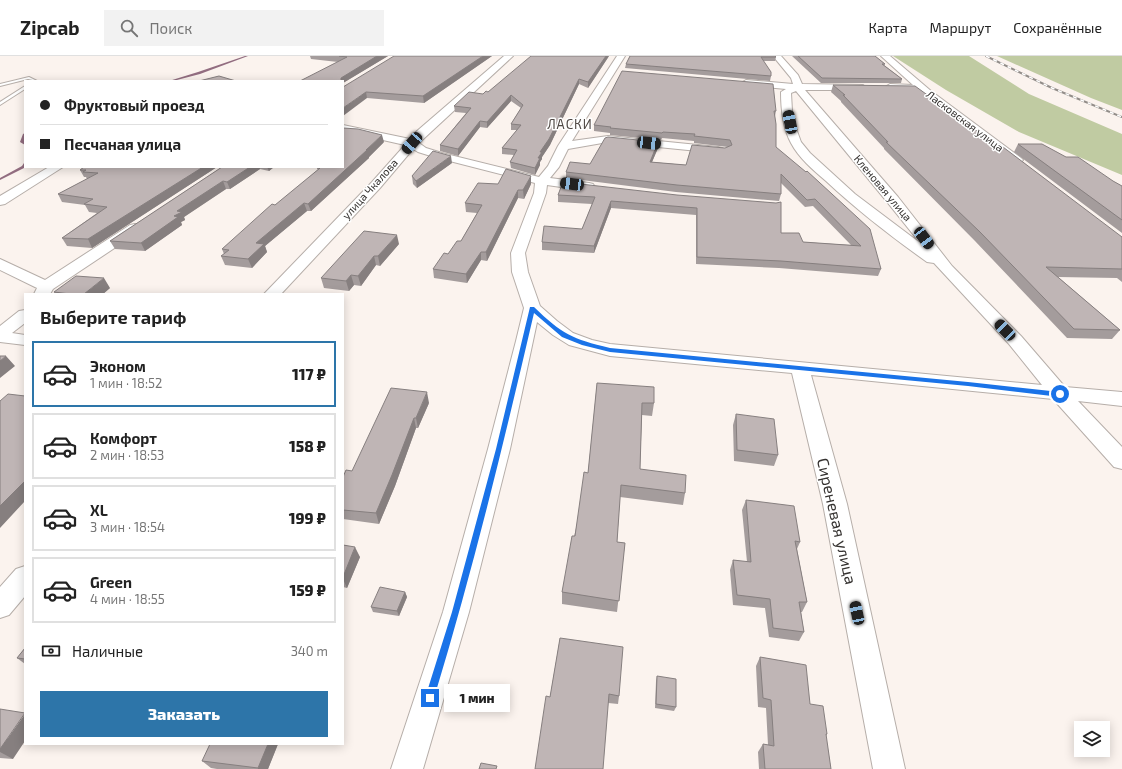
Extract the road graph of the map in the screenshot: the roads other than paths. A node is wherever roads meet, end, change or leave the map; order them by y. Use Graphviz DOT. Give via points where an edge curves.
graph roads {
  1 [pos="509,56"];
  2 [pos="776,56"];
  3 [pos="885,56"];
  4 [pos="620,67"];
  5 [pos="33,80"];
  6 [pos="733,82"];
  7 [pos="0,85"];
  8 [pos="798,87"];
  9 [pos="866,87"];
  10 [pos="882,88"];
  11 [pos="922,88"];
  12 [pos="24,89"];
  13 [pos="0,104"];
  14 [pos="344,128"];
  15 [pos="412,143"];
  16 [pos="564,146"];
  17 [pos="724,150"];
  18 [pos="1023,165"];
  19 [pos="55,168"];
  20 [pos="542,181"];
  21 [pos="597,188"];
  22 [pos="0,201"];
  23 [pos="146,221"];
  24 [pos="0,264"];
  25 [pos="947,269"];
  26 [pos="44,290"];
  27 [pos="273,293"];
  28 [pos="532,308"];
  29 [pos="24,316"];
  30 [pos="0,335"];
  31 [pos="24,340"];
  32 [pos="800,368"];
  33 [pos="1060,394"];
  34 [pos="1122,400"];
  35 [pos="1122,461"];
  36 [pos="24,578"];
  37 [pos="0,606"];
  38 [pos="408,769"];
  39 [pos="889,769"];
  1 -- 15 [label="street, улица Чкалова"];
  2 -- 8 [label="street, Кленовая улица" via="795,78"];
  3 -- 11 [label="street, Ласковская улица"];
  4 -- 16 [label="street"];
  5 -- 7 [label="lane" via="30,78"];
  6 -- 8 [label="street"];
  8 -- 9 [label="street"];
  8 -- 25 [label="street, Кленовая улица"];
  8 -- 25 [label="street" via="786,92 786,103 792,132 804,154 859,205"];
  10 -- 11 [label="street"];
  11 -- 18 [label="street, Ласковская улица"];
  12 -- 13 [label="lane"];
  14 -- 15 [label="street"];
  15 -- 20 [label="street" via="422,150 438,155"];
  15 -- 27 [label="street, улица Чкалова" via="376,185"];
  16 -- 17 [label="street" via="608,139"];
  16 -- 20 [label="street"];
  19 -- 22 [label="street"];
  20 -- 21 [label="street"];
  20 -- 28 [label="street" via="518,253 520,272"];
  23 -- 26 [label="street"];
  24 -- 26 [label="street"];
  25 -- 33 [label="street, Кленовая улица" via="1015,340"];
  28 -- 32 [label="street" via="561,334 597,347"];
  28 -- 38 [label="street" via="499,449 456,612"];
  29 -- 30 [label="street"];
  30 -- 31 [label="street"];
  32 -- 33 [label="street"];
  32 -- 39 [label="street, Сиреневая улица" via="834,504"];
  33 -- 34 [label="street"];
  33 -- 35 [label="street, Кленовая улица"];
  36 -- 37 [label="street"];
}
